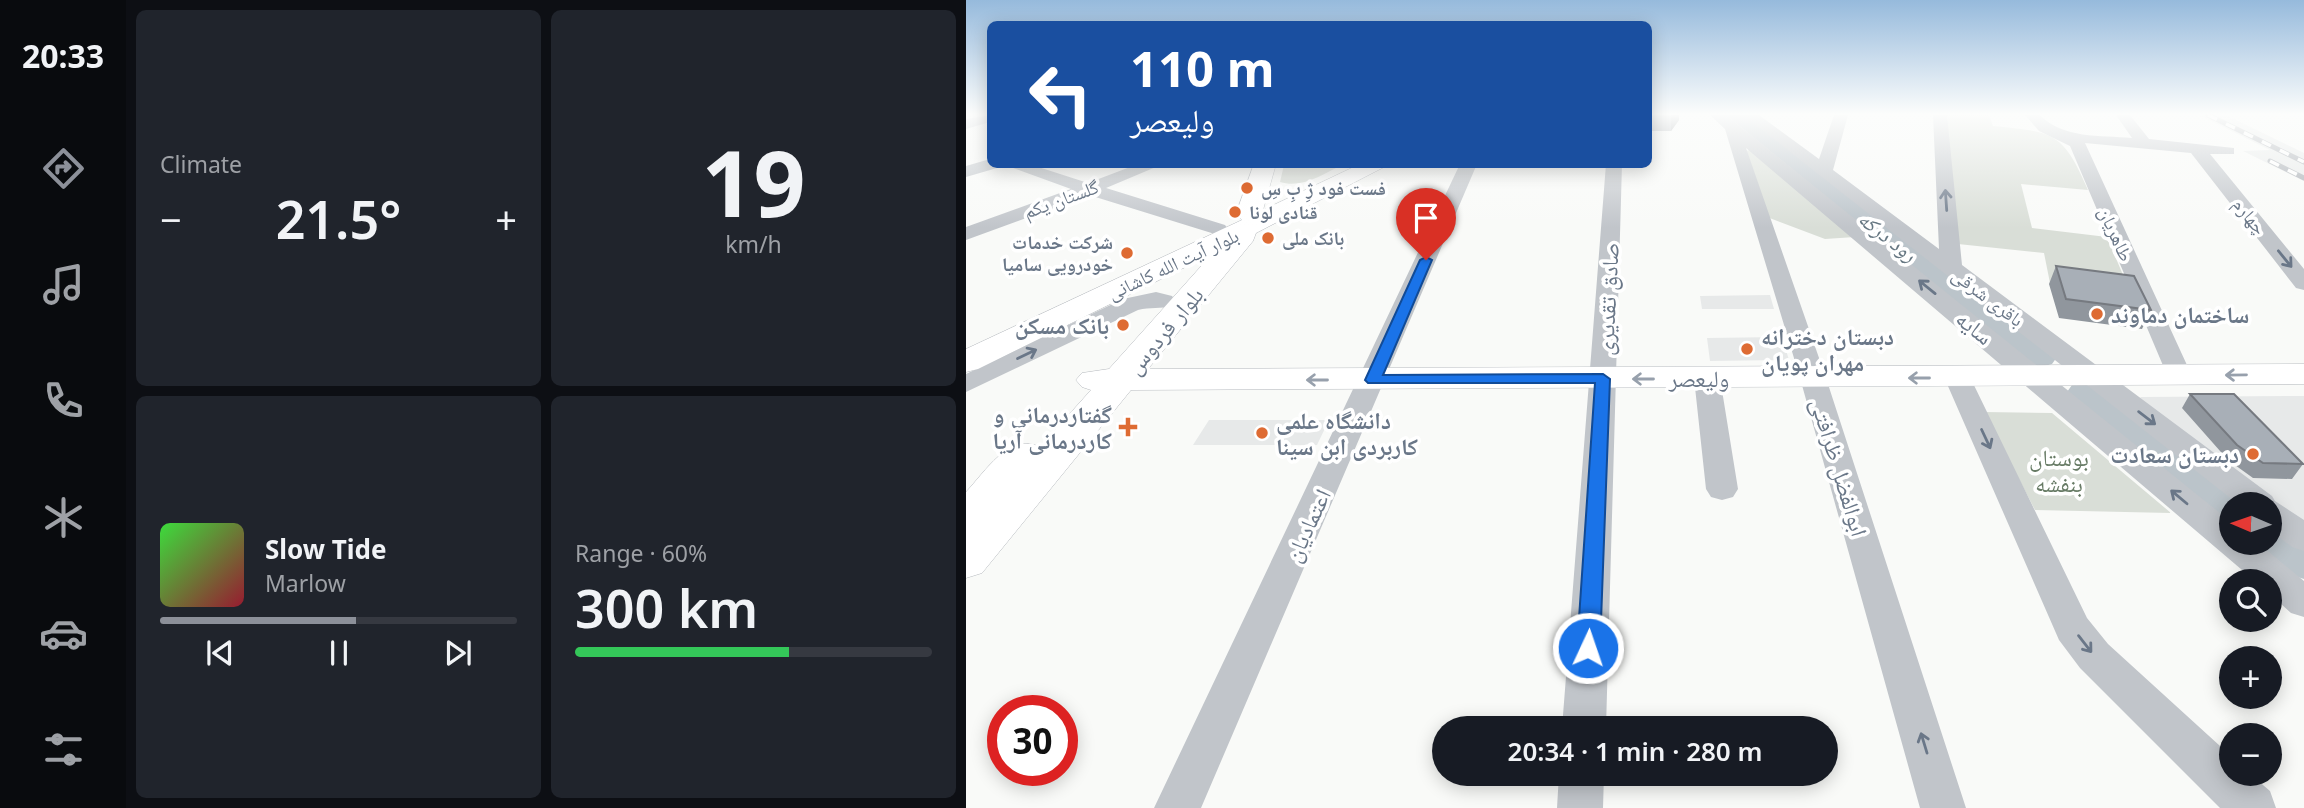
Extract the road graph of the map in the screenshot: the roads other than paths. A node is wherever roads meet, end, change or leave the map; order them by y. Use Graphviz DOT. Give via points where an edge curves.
graph roads {
  1 [pos="1736,153"];
  2 [pos="1764,153"];
  3 [pos="1800,153"];
  4 [pos="1830,153"];
  5 [pos="1943,153"];
  6 [pos="2081,153"];
  7 [pos="2200,153"];
  8 [pos="987,165"];
  9 [pos="1023,168"];
  10 [pos="1144,168"];
  11 [pos="1263,168"];
  12 [pos="1347,168"];
  13 [pos="1371,168"];
  14 [pos="1467,168"];
  15 [pos="1614,168"];
  16 [pos="1824,171"];
  17 [pos="966,172"];
  18 [pos="1089,189"];
  19 [pos="1235,233"];
  20 [pos="966,234"];
  21 [pos="1951,268"];
  22 [pos="1168,283"];
  23 [pos="2304,283"];
  24 [pos="966,343"];
  25 [pos="966,362"];
  26 [pos="2093,376"];
  27 [pos="2179,376"];
  28 [pos="1957,377"];
  29 [pos="2037,377"];
  30 [pos="2301,377"];
  31 [pos="1813,378"];
  32 [pos="1603,379"];
  33 [pos="1707,379"];
  34 [pos="1373,380"];
  35 [pos="1108,381"];
  36 [pos="966,384"];
  37 [pos="1721,489"];
  38 [pos="2244,492"];
  39 [pos="986,504"];
  40 [pos="2282,521"];
  41 [pos="2219,531"];
  42 [pos="2304,538"];
  43 [pos="2247,555"];
  44 [pos="966,561"];
  45 [pos="2303,602"];
  46 [pos="1585,716"];
  47 [pos="1581,786"];
  48 [pos="1177,808"];
  49 [pos="1580,808"];
  50 [pos="1943,808"];
  51 [pos="2253,808"];
  1 -- 31 [label="street, ابوالفضل ظرافتی"];
  29 -- 2 [label="street, سایه, one-way"];
  3 -- 16 [label="street, باقری شرقی"];
  4 -- 16 [label="street"];
  21 -- 5 [label="street, one-way"];
  6 -- 27 [label="street, طاهریان"];
  7 -- 23 [label="street, چهارم, one-way"];
  8 -- 17 [label="street"];
  9 -- 18 [label="street"];
  10 -- 18 [label="street, گلستان یکم"];
  11 -- 19 [label="main road"];
  12 -- 19 [label="main road, بلوار آیت الله کاشانی"];
  13 -- 19 [label="main road, بلوار آیت الله کاشانی"];
  14 -- 34 [label="street, اعتمادیان"];
  15 -- 32 [label="street, صادق تقدیری"];
  16 -- 21 [label="street, باقری شرقی"];
  18 -- 19 [label="street"];
  18 -- 20 [label="street, گلستان یکم"];
  19 -- 22 [label="main road, بلوار آیت الله کاشانی"];
  19 -- 22 [label="main road" via="1213,257 1202,259"];
  19 -- 24 [label="main road, بلوار آیت الله کاشانی"];
  19 -- 35 [label="main road, بلوار فردوس"];
  21 -- 26 [label="street, باقری شرقی"];
  22 -- 25 [label="main road, بلوار آیت الله کاشانی"];
  22 -- 35 [label="main road, بلوار فردوس"];
  36 -- 22 [label="street, one-way" via="1130,304 1156,299"];
  26 -- 27 [label="main road, ولیعصر"];
  26 -- 29 [label="main road, ولیعصر"];
  26 -- 38 [label="street, باقری شرقی, one-way"];
  30 -- 27 [label="main road, ولیعصر, one-way"];
  28 -- 29 [label="main road, ولیعصر"];
  28 -- 31 [label="main road, ولیعصر, one-way"];
  28 -- 51 [label="street, one-way" via="2073,629 2094,656"];
  41 -- 29 [label="street, سایه, one-way"];
  31 -- 33 [label="main road, ولیعصر"];
  50 -- 31 [label="street, ابوالفضل ظرافتی, one-way"];
  33 -- 32 [label="main road, ولیعصر, one-way"];
  32 -- 34 [label="main road, ولیعصر"];
  32 -- 46 [label="street, صادق تقدیری"];
  33 -- 37 [label="street"];
  34 -- 35 [label="main road, ولیعصر, one-way"];
  34 -- 48 [label="street, اعتمادیان"];
  35 -- 39 [label="main road, بلوار فردوس"];
  39 -- 44 [label="main road, بلوار فردوس"];
  40 -- 42 [label="street"];
  43 -- 45 [label="street, سایه"];
  47 -- 49 [label="street"];
}
